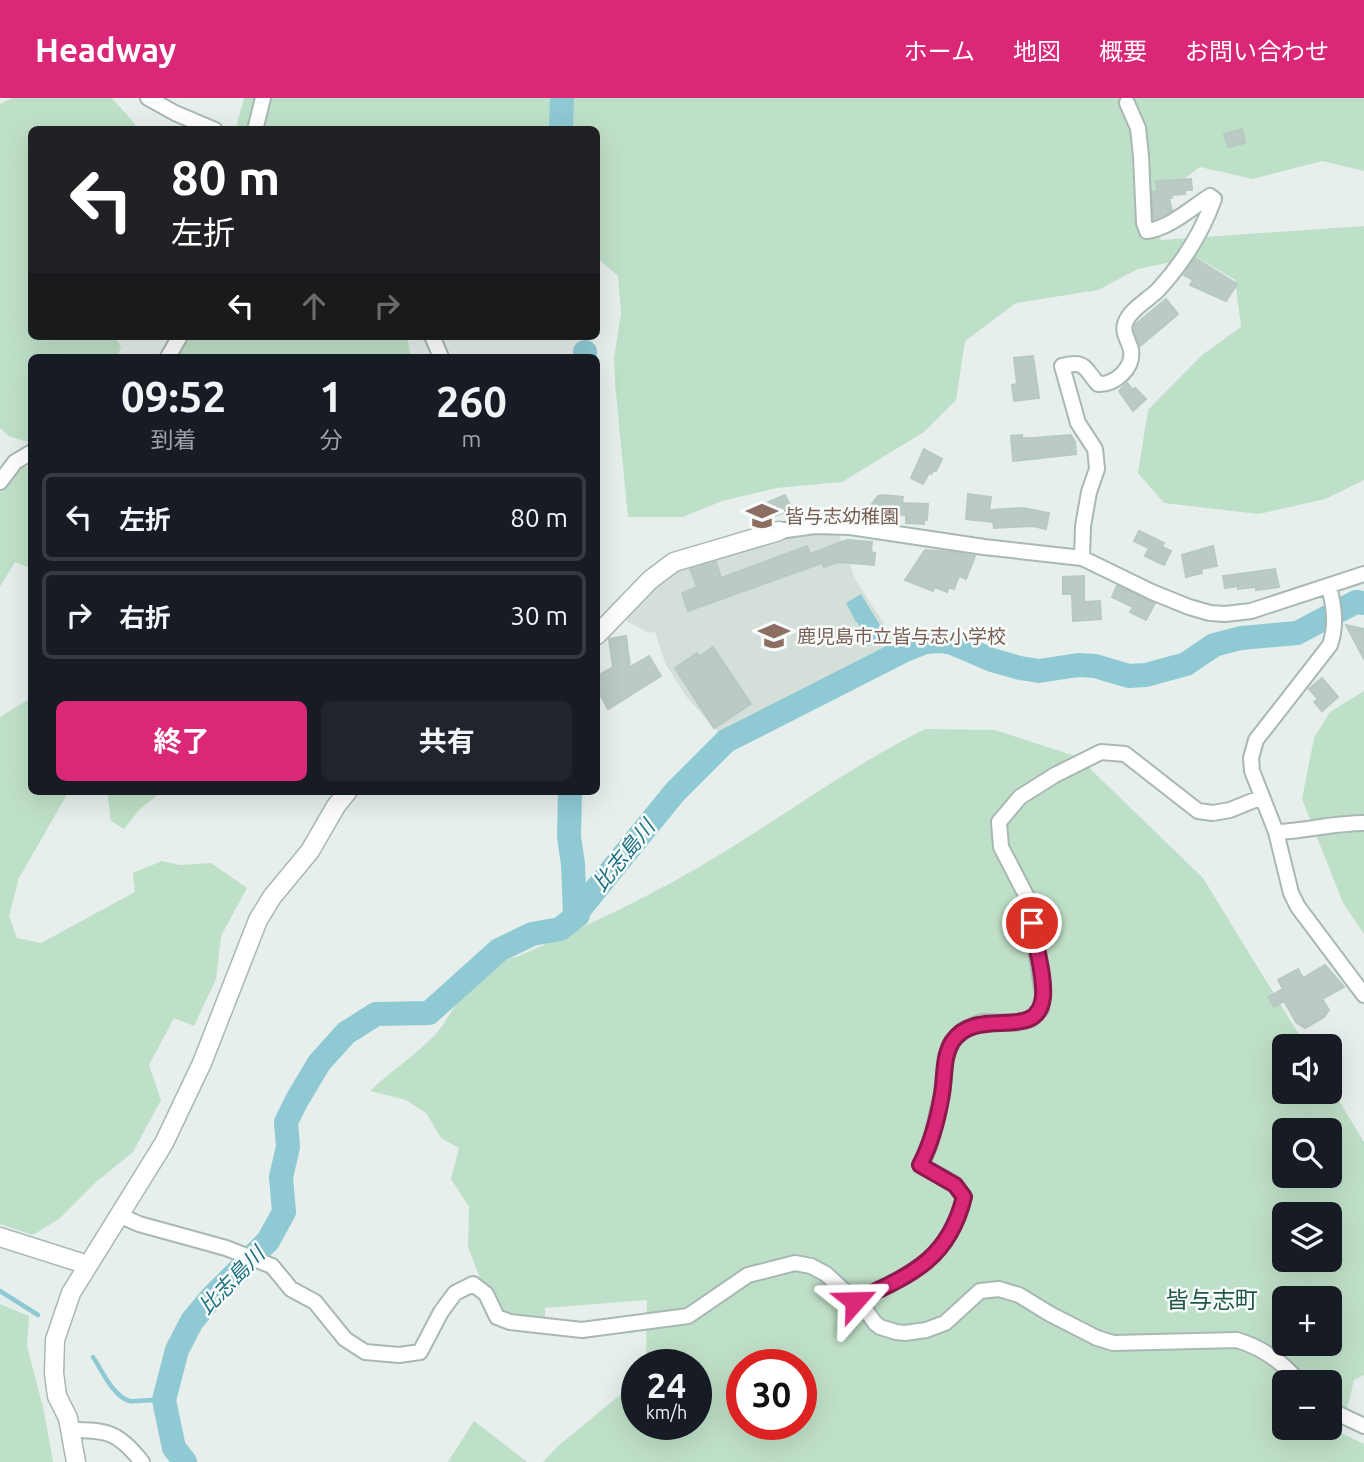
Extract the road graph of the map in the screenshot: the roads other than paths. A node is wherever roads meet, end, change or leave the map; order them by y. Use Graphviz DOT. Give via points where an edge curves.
graph roads {
  1 [pos="148,98"];
  2 [pos="262,98"];
  3 [pos="1127,103"];
  4 [pos="206,126"];
  5 [pos="256,126"];
  6 [pos="28,455"];
  7 [pos="0,482"];
  8 [pos="779,531"];
  9 [pos="1083,558"];
  10 [pos="1364,574"];
  11 [pos="1330,592"];
  12 [pos="600,632"];
  13 [pos="345,795"];
  14 [pos="1262,796"];
  15 [pos="1364,823"];
  16 [pos="1276,832"];
  17 [pos="1364,995"];
  18 [pos="119,1215"];
  19 [pos="0,1237"];
  20 [pos="88,1265"];
  21 [pos="855,1301"];
  22 [pos="1289,1370"];
  23 [pos="1342,1416"];
  24 [pos="1364,1426"];
  25 [pos="70,1430"];
  26 [pos="76,1462"];
  27 [pos="142,1462"];
  1 -- 4 [label="street"];
  2 -- 5 [label="street"];
  3 -- 9 [label="street" via="1138,128 1147,231 1210,196 1214,199 1199,236 1125,323 1131,351 1121,376 1098,384 1077,362 1062,366 1078,423 1096,458 1083,526"];
  6 -- 7 [label="street"];
  8 -- 9 [label="street" via="850,527"];
  8 -- 12 [label="street" via="674,562"];
  9 -- 11 [label="street" via="1152,592 1210,613 1251,611"];
  10 -- 11 [label="street"];
  11 -- 14 [label="street" via="1335,619 1330,645 1253,748 1252,771"];
  13 -- 18 [label="street" via="258,920 202,1063 164,1143"];
  14 -- 16 [label="street"];
  14 -- 21 [label="street" via="1230,810 1198,811 1125,754 1101,752 1020,797 999,822 1001,846 1028,899 1043,994 1041,1009 1015,1023 982,1022 963,1030 952,1042 930,1145 920,1165 955,1185 964,1197 955,1228 949,1239 907,1276"];
  15 -- 16 [label="street"];
  16 -- 17 [label="street" via="1298,907"];
  18 -- 20 [label="street"];
  18 -- 21 [label="street" via="272,1266 291,1289 315,1302 345,1339 375,1354 420,1352 455,1293 472,1284 486,1294 503,1320 582,1330 688,1316 748,1275 795,1263 826,1274"];
  19 -- 20 [label="street"];
  20 -- 25 [label="street" via="71,1293 55,1340 57,1396"];
  21 -- 22 [label="street" via="880,1327 905,1333 945,1323 980,1291 999,1289 1112,1343 1237,1340 1266,1351"];
  23 -- 24 [label="street"];
  25 -- 26 [label="street"];
  25 -- 27 [label="street" via="94,1430 120,1438"];
}
